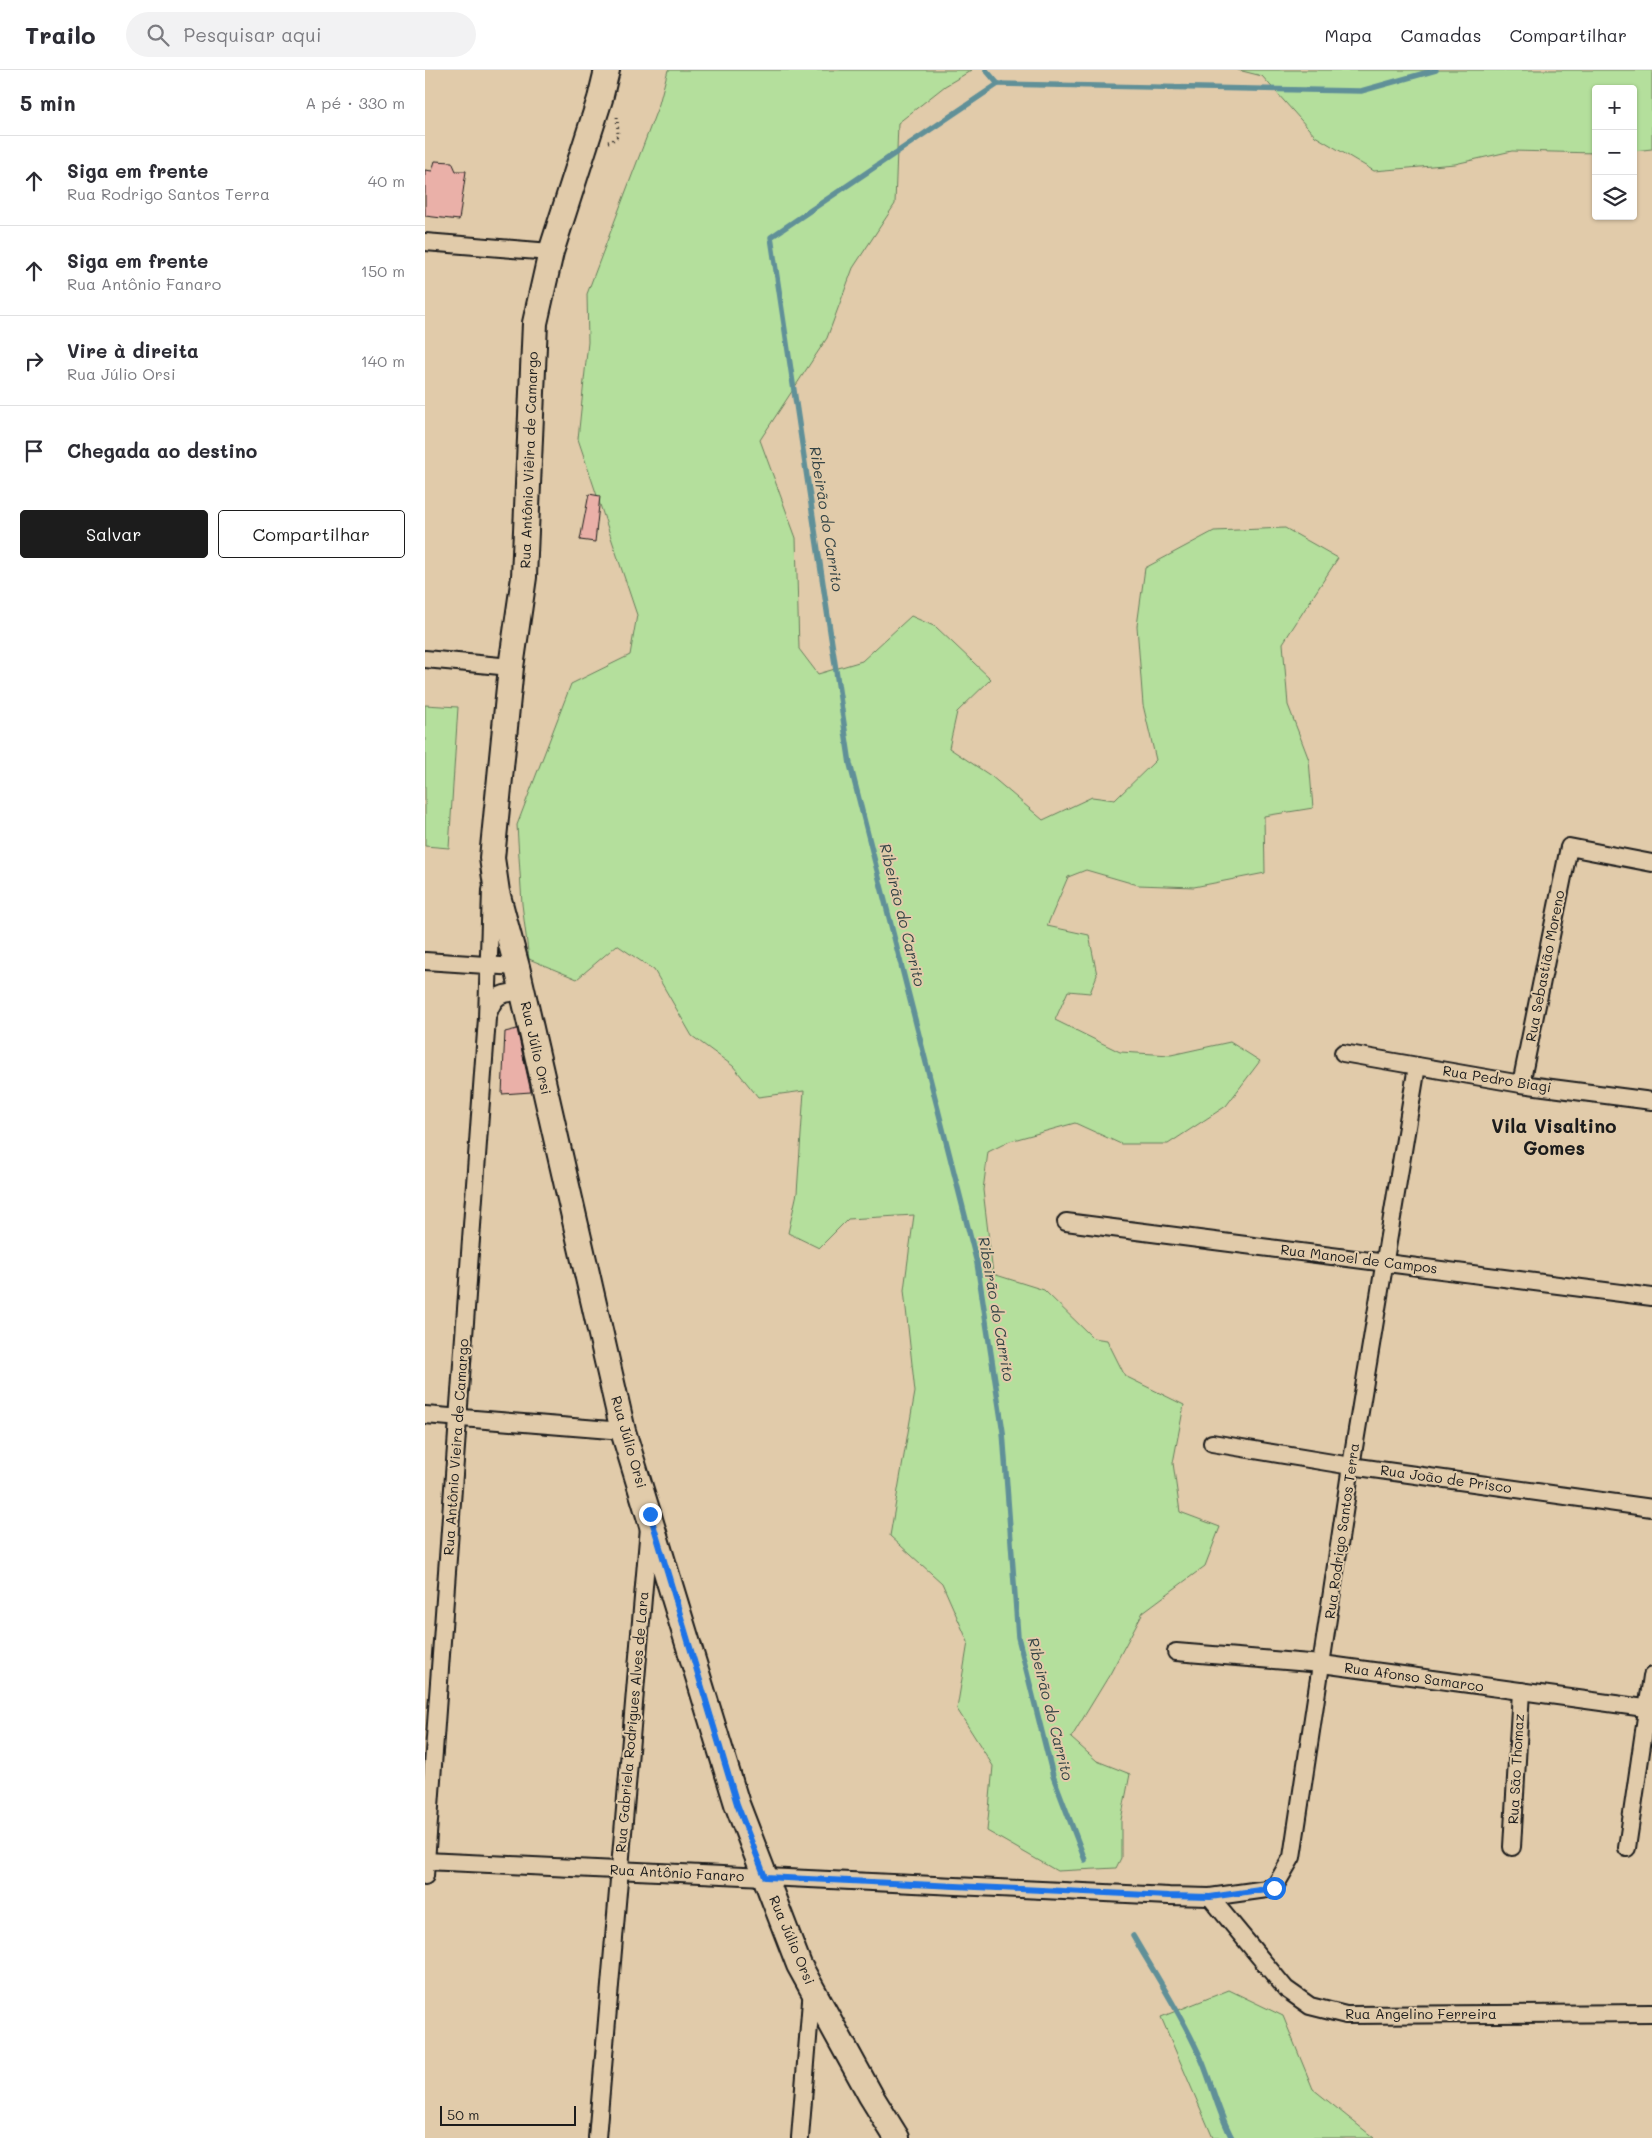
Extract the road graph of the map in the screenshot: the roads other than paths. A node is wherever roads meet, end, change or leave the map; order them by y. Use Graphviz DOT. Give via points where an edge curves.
graph roads {
  1 [pos="607,70"];
  2 [pos="425,242"];
  3 [pos="551,252"];
  4 [pos="425,659"];
  5 [pos="511,666"];
  6 [pos="492,858"];
  7 [pos="1652,863"];
  8 [pos="425,961"];
  9 [pos="489,966"];
  10 [pos="517,967"];
  11 [pos="523,992"];
  12 [pos="487,1018"];
  13 [pos="1343,1053"];
  14 [pos="1417,1066"];
  15 [pos="1521,1084"];
  16 [pos="1652,1100"];
  17 [pos="1066,1222"];
  18 [pos="1384,1261"];
  19 [pos="1652,1297"];
  20 [pos="425,1415"];
  21 [pos="458,1419"];
  22 [pos="623,1431"];
  23 [pos="1212,1443"];
  24 [pos="1351,1466"];
  25 [pos="1652,1508"];
  26 [pos="650,1514"];
  27 [pos="1176,1652"];
  28 [pos="1322,1664"];
  29 [pos="1652,1676"];
  30 [pos="1521,1691"];
  31 [pos="1650,1708"];
  32 [pos="1512,1847"];
  33 [pos="1627,1848"];
  34 [pos="425,1866"];
  35 [pos="620,1870"];
  36 [pos="765,1877"];
  37 [pos="1169,1896"];
  38 [pos="1210,1897"];
  39 [pos="812,1988"];
  40 [pos="1652,2013"];
  41 [pos="597,2138"];
  42 [pos="800,2138"];
  43 [pos="897,2138"];
  1 -- 3 [label="main road, Rua Antônio Viêira de Camargo" via="601,99"];
  2 -- 3 [label="street"];
  3 -- 5 [label="main road, Rua Antônio Viêira de Camargo" via="535,323 524,577"];
  4 -- 5 [label="street"];
  5 -- 6 [label="main road, Rua Antônio Viêira de Camargo"];
  6 -- 9 [label="street, Rua Antônio Vieira de Camargo"];
  6 -- 10 [label="main road, Rua Júlio Orsi" via="497,892"];
  7 -- 15 [label="street, Rua Sebastião Moreno" via="1569,847"];
  8 -- 9 [label="street"];
  9 -- 10 [label="street"];
  9 -- 12 [label="street, Rua Antônio Vieira de Camargo"];
  10 -- 11 [label="main road, Rua Júlio Orsi"];
  11 -- 12 [label="street" via="502,994 496,998"];
  11 -- 22 [label="main road, Rua Júlio Orsi"];
  12 -- 21 [label="street, Rua Antônio Vieira de Camargo"];
  13 -- 14 [label="street, Rua Pedro Biagi"];
  14 -- 15 [label="street, Rua Pedro Biagi"];
  14 -- 18 [label="street, Rua Rodrigo Santos Terra"];
  15 -- 16 [label="street, Rua Pedro Biagi"];
  17 -- 18 [label="street, Rua Manoel de Campos"];
  18 -- 19 [label="street, Rua Manoel de Campos"];
  18 -- 24 [label="street, Rua Rodrigo Santos Terra"];
  20 -- 21 [label="street"];
  21 -- 22 [label="street"];
  21 -- 34 [label="street, Rua Antônio Vieira de Camargo"];
  22 -- 26 [label="main road, Rua Júlio Orsi"];
  23 -- 24 [label="street, Rua João de Prisco"];
  24 -- 25 [label="street, Rua João de Prisco"];
  24 -- 28 [label="street, Rua Rodrigo Santos Terra"];
  26 -- 35 [label="street, Rua Gabriela Rodrigues Alves de Lara"];
  26 -- 36 [label="main road, Rua Júlio Orsi" via="737,1804"];
  27 -- 28 [label="street, Rua Afonso Samarco"];
  28 -- 30 [label="street, Rua Afonso Samarco"];
  28 -- 38 [label="street, Rua Rodrigo Santos Terra" via="1292,1857 1274,1888"];
  29 -- 31 [label="street"];
  30 -- 31 [label="street, Rua Afonso Samarco"];
  30 -- 32 [label="street, Rua São Thomaz"];
  31 -- 33 [label="street"];
  34 -- 35 [label="street, Rua Antônio Fanaro"];
  35 -- 36 [label="street, Rua Antônio Fanaro"];
  35 -- 41 [label="street, Rua Gabriela Rodrigues Alves de Lara"];
  36 -- 37 [label="street, Rua Antônio Fanaro"];
  36 -- 39 [label="main road, Rua Júlio Orsi" via="799,1965"];
  37 -- 38 [label="street, Rua Rodrigo Santos Terra"];
  38 -- 40 [label="street, Rua Angelino Ferreira" via="1286,1989 1310,2006 1346,2015"];
  39 -- 42 [label="street"];
  39 -- 43 [label="main road, Rua Júlio Orsi"];
}
